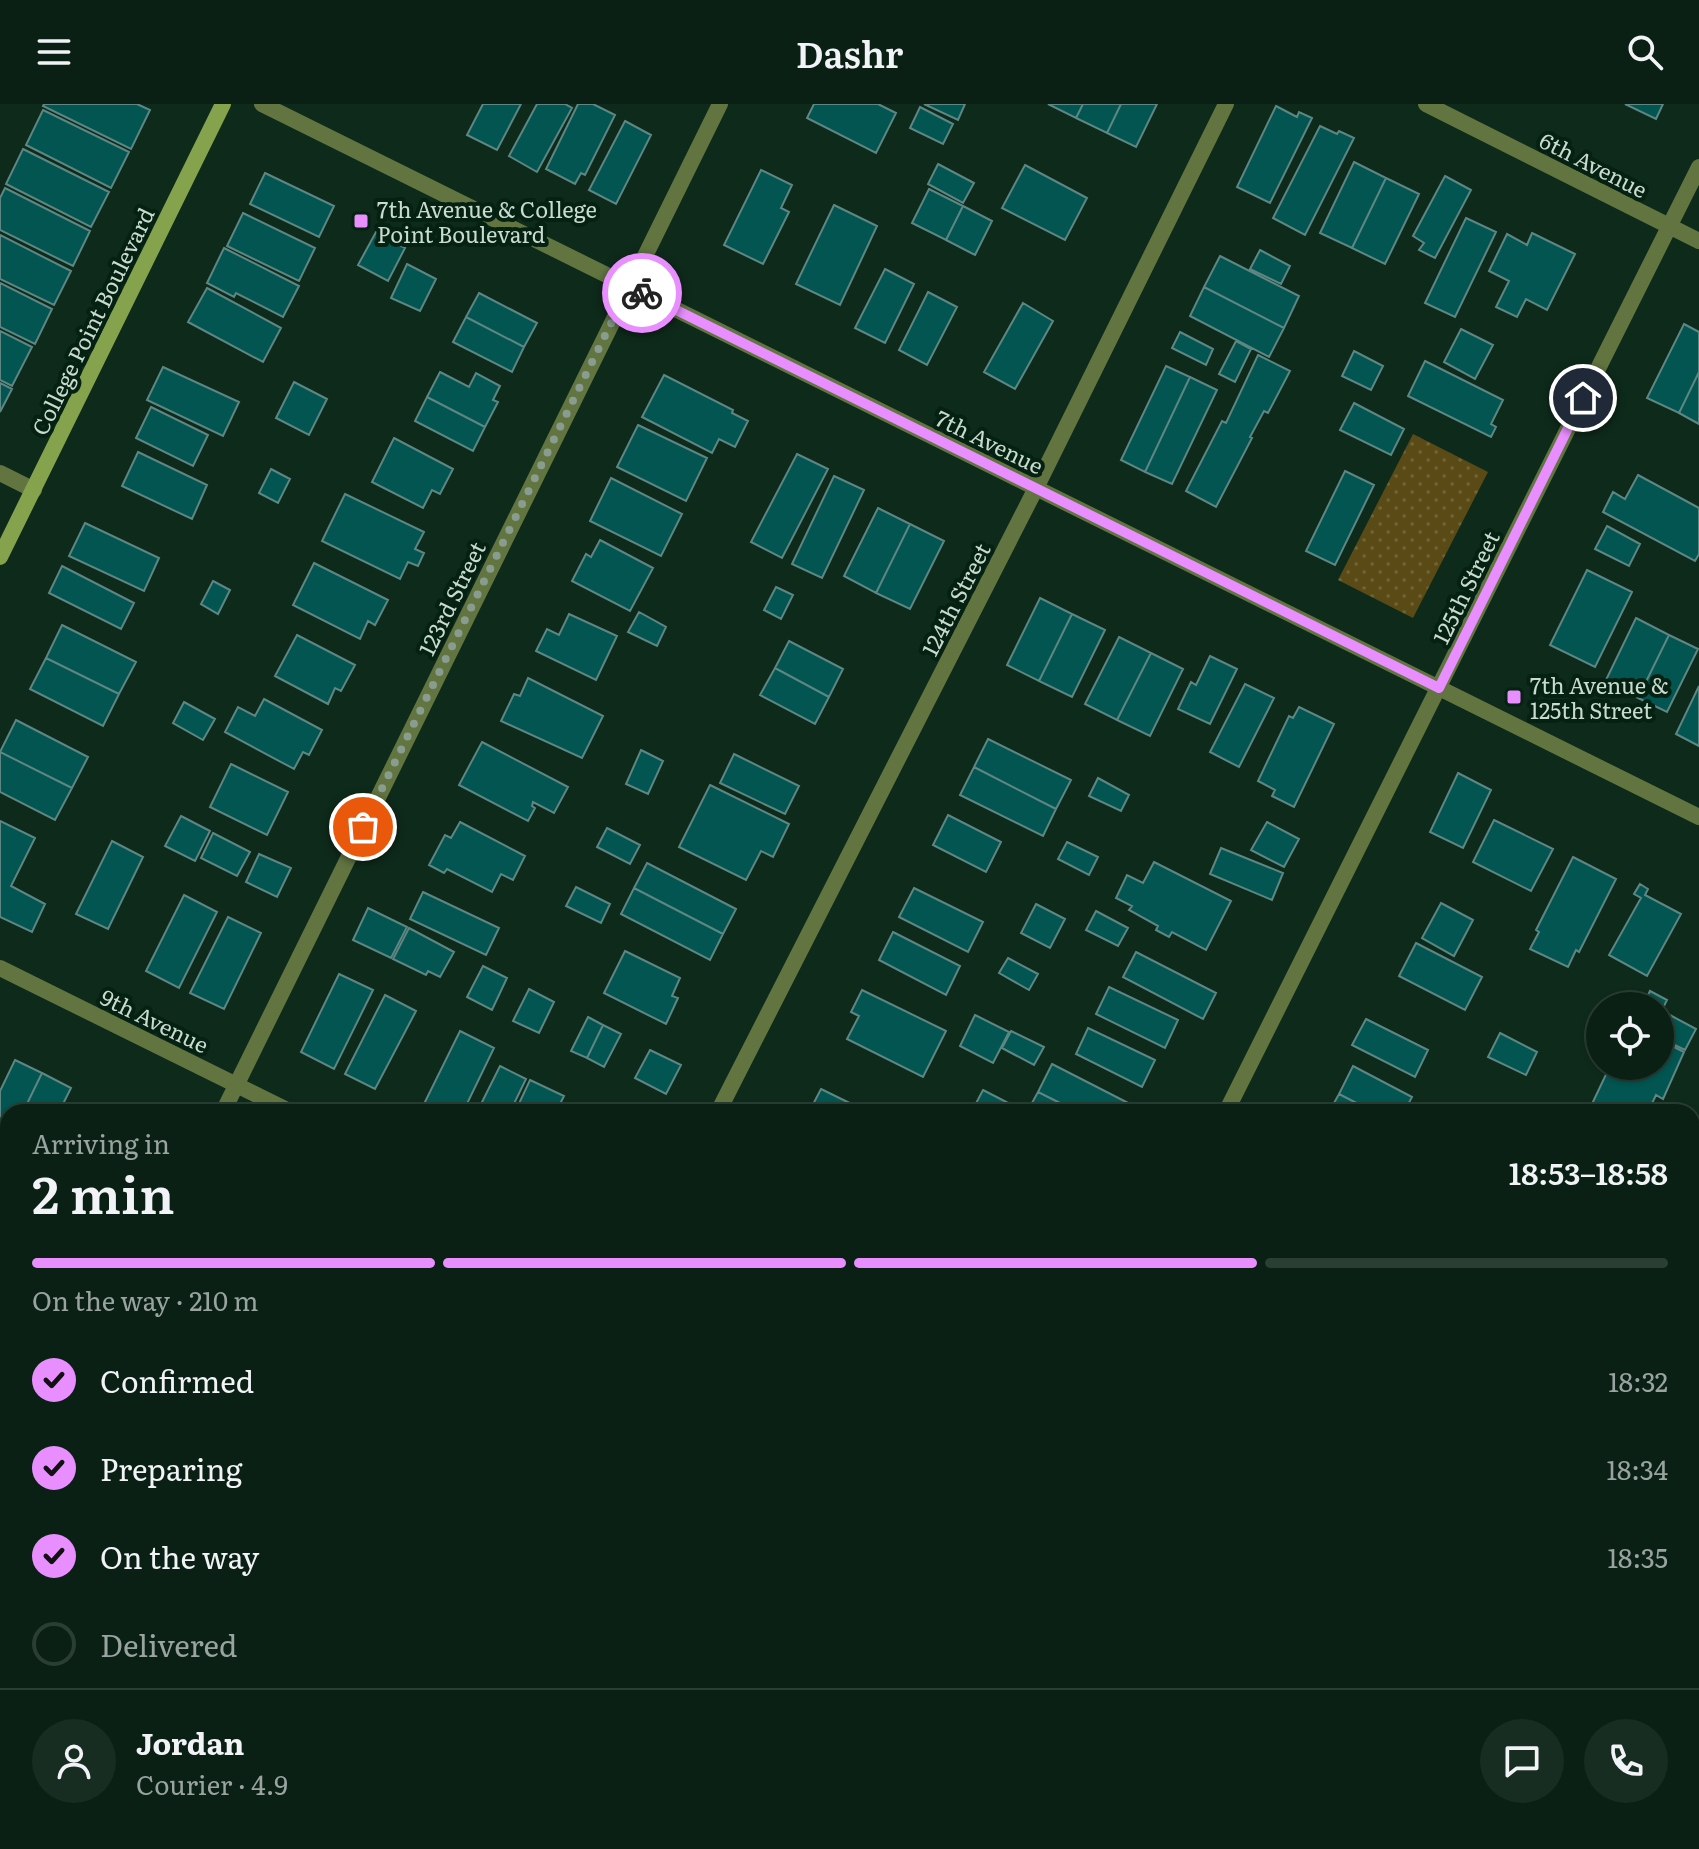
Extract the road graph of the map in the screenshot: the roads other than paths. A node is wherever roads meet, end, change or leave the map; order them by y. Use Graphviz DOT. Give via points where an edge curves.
graph roads {
  1 [pos="223,104"];
  2 [pos="262,104"];
  3 [pos="720,104"];
  4 [pos="1226,104"];
  5 [pos="1426,104"];
  6 [pos="1699,167"];
  7 [pos="1669,226"];
  8 [pos="1699,241"];
  9 [pos="629,287"];
  10 [pos="0,473"];
  11 [pos="1036,488"];
  12 [pos="34,490"];
  13 [pos="0,557"];
  14 [pos="1439,688"];
  15 [pos="1699,817"];
  16 [pos="0,968"];
  17 [pos="236,1085"];
  18 [pos="227,1104"];
  19 [pos="275,1104"];
  20 [pos="722,1104"];
  21 [pos="1230,1104"];
  1 -- 12 [label="street, College Point Boulevard"];
  2 -- 9 [label="street, 7th Avenue"];
  3 -- 9 [label="street, 123rd Street"];
  4 -- 11 [label="street, 124th Street"];
  5 -- 7 [label="street, 6th Avenue"];
  6 -- 7 [label="street, 125th Street"];
  7 -- 8 [label="street, 6th Avenue"];
  7 -- 14 [label="street, 125th Street"];
  9 -- 11 [label="street, 7th Avenue"];
  9 -- 17 [label="street, 123rd Street"];
  10 -- 12 [label="street"];
  11 -- 14 [label="street, 7th Avenue"];
  11 -- 20 [label="street, 124th Street"];
  12 -- 13 [label="street, College Point Boulevard"];
  14 -- 15 [label="street, 7th Avenue"];
  14 -- 21 [label="street, 125th Street"];
  16 -- 17 [label="street, 9th Avenue"];
  17 -- 18 [label="street, 123rd Street"];
  17 -- 19 [label="street, 9th Avenue"];
}
